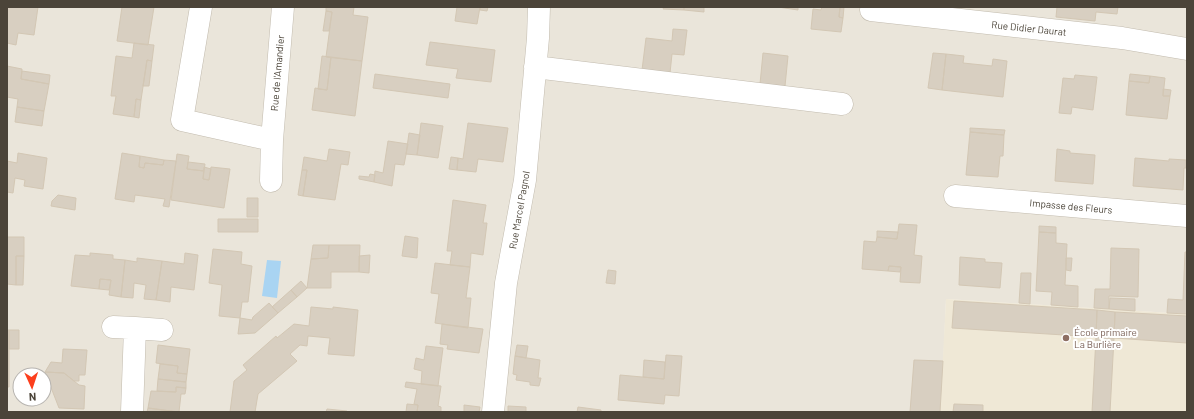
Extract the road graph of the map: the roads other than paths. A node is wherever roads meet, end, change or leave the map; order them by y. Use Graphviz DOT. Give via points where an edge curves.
graph roads {
  1 [pos="201,7"];
  2 [pos="283,7"];
  3 [pos="539,7"];
  4 [pos="871,10"];
  5 [pos="1187,49"];
  6 [pos="536,67"];
  7 [pos="842,104"];
  8 [pos="272,140"];
  9 [pos="271,180"];
  10 [pos="955,196"];
  11 [pos="1187,216"];
  12 [pos="113,328"];
  13 [pos="136,328"];
  14 [pos="162,330"];
  15 [pos="132,412"];
  16 [pos="492,412"];
  1 -- 8 [label="street" via="182,120"];
  2 -- 8 [label="street, Rue de l'Amandier"];
  3 -- 6 [label="street, Rue Marcel Pagnol"];
  4 -- 5 [label="street, Rue Didier Daurat" via="1122,38"];
  6 -- 7 [label="street"];
  6 -- 16 [label="street, Rue Marcel Pagnol" via="525,180 506,283"];
  8 -- 9 [label="street, Rue de l'Amandier"];
  10 -- 11 [label="street, Impasse des Fleurs"];
  12 -- 13 [label="street"];
  13 -- 14 [label="street"];
  13 -- 15 [label="street"];
}
